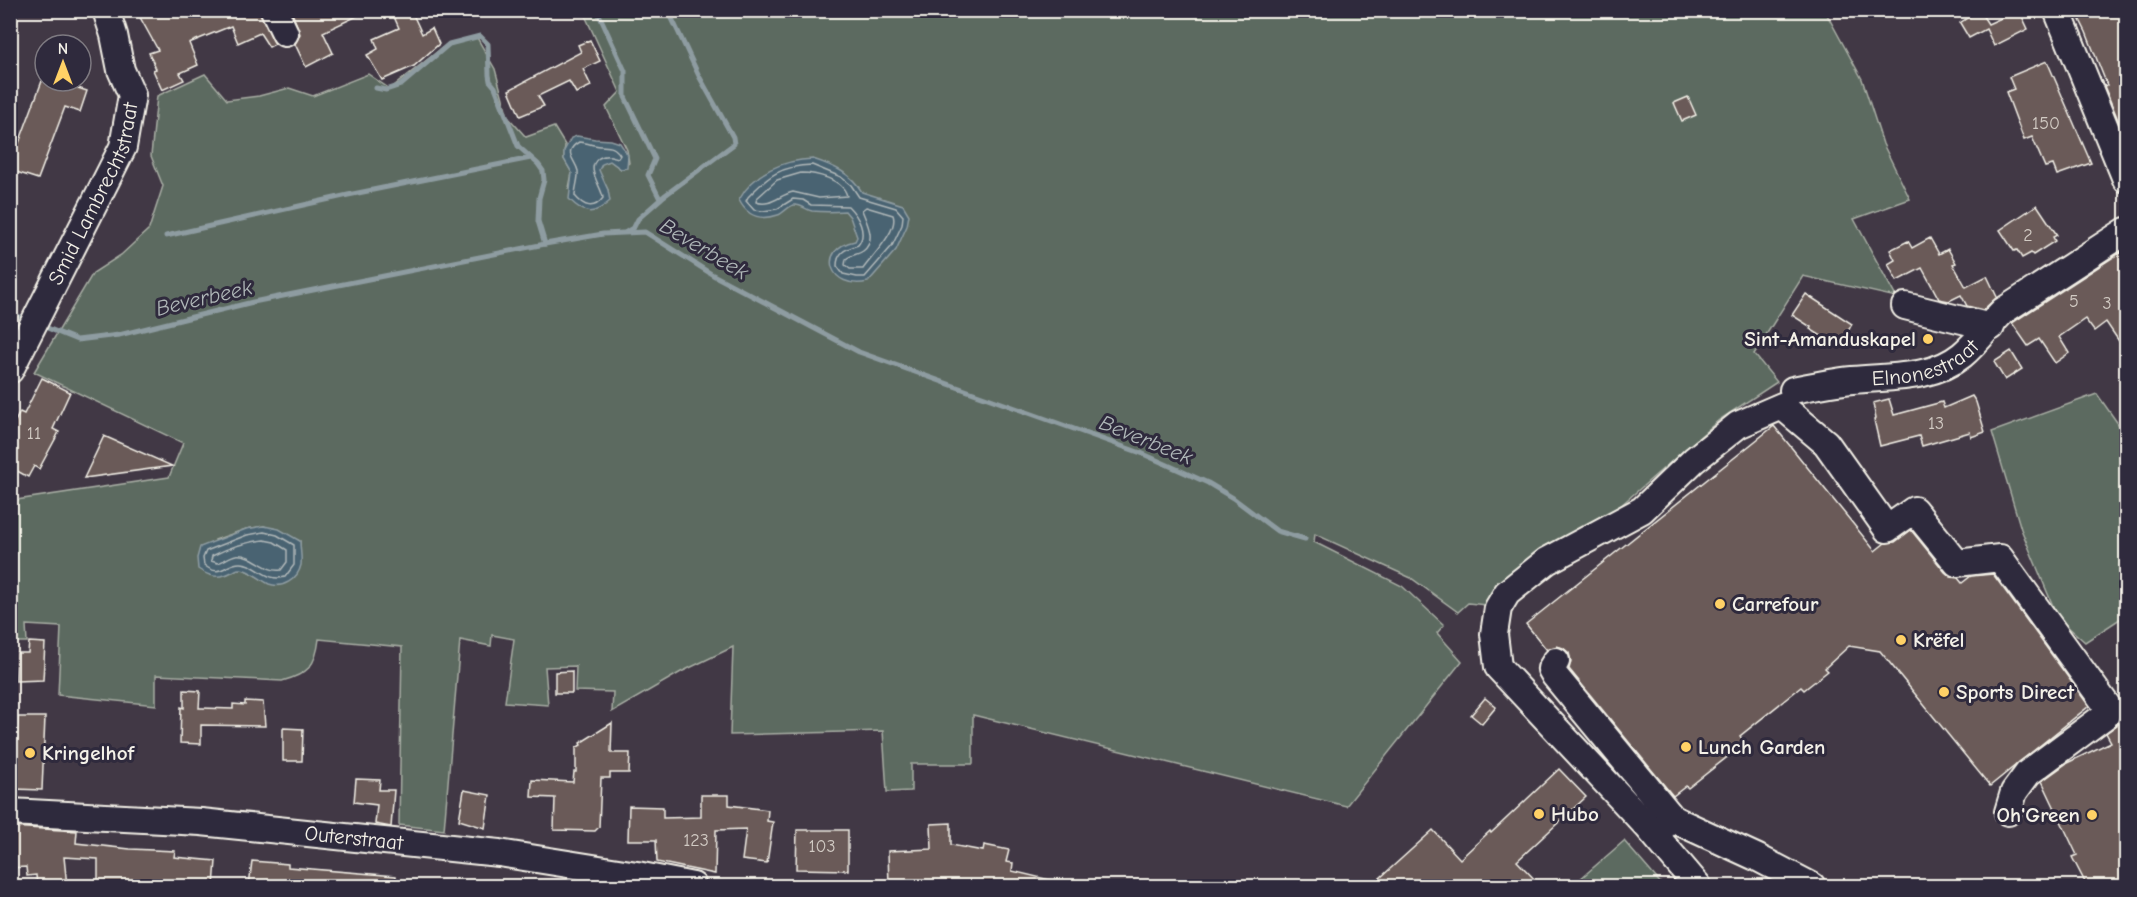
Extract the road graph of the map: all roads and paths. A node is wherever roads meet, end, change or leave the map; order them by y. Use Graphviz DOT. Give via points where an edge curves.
graph roads {
  1 [pos="105,10"];
  2 [pos="2057,10"];
  3 [pos="2127,179"];
  4 [pos="2127,231"];
  5 [pos="1905,306"];
  6 [pos="1991,327"];
  7 [pos="10,370"];
  8 [pos="1793,390"];
  9 [pos="1556,661"];
  10 [pos="10,812"];
  11 [pos="2008,812"];
  12 [pos="1673,819"];
  13 [pos="1653,834"];
  14 [pos="693,886"];
  15 [pos="1698,886"];
  16 [pos="1812,886"];
  1 -- 7 [label="street, Smid Lambrechtstraat" via="132,95 123,147"];
  2 -- 3 [label="street"];
  4 -- 6 [label="street, Elnonestraat" via="2003,311"];
  5 -- 6 [label="street, Elnonestraat"];
  6 -- 8 [label="street, Elnonestraat" via="1962,355 1926,374 1850,380"];
  9 -- 12 [label="street" via="1551,669 1555,676"];
  10 -- 14 [label="street, Outerstraat" via="201,822 499,853"];
  11 -- 13 [label="street" via="2014,792 2028,772 2106,715 2108,707 2000,558 1957,563 1914,510 1887,529 1826,443 1782,406 1738,425 1641,510 1547,561 1507,593 1498,608 1494,634 1498,667"];
  12 -- 13 [label="street"];
  12 -- 16 [label="street"];
  13 -- 15 [label="street"];
}
